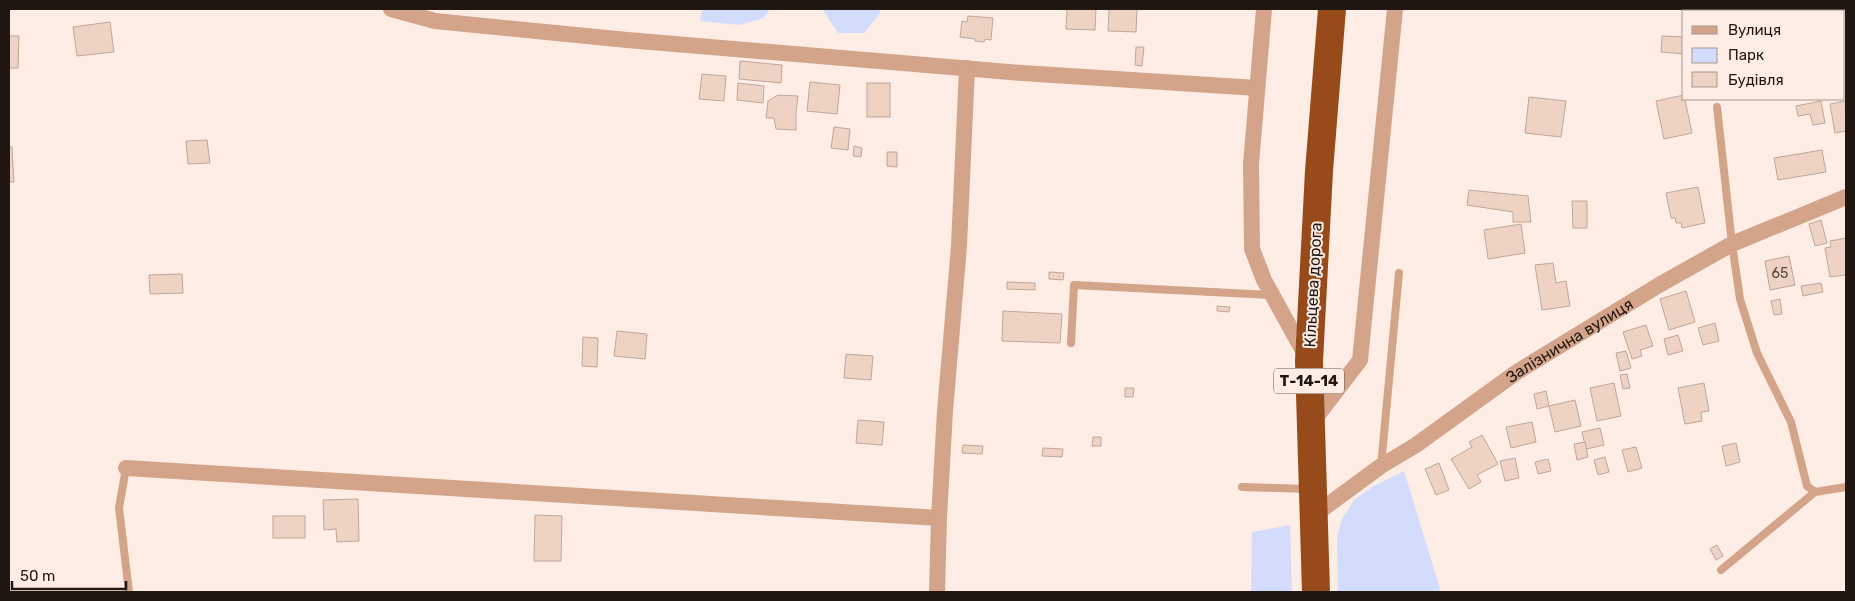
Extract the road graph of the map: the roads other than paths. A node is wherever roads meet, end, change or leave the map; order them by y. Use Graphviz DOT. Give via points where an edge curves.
graph roads {
  1 [pos="391,9"];
  2 [pos="1264,9"];
  3 [pos="1332,9"];
  4 [pos="1395,9"];
  5 [pos="967,68"];
  6 [pos="1257,88"];
  7 [pos="1717,107"];
  8 [pos="1846,197"];
  9 [pos="1732,244"];
  10 [pos="1399,274"];
  11 [pos="1272,295"];
  12 [pos="1070,343"];
  13 [pos="1309,361"];
  14 [pos="1310,426"];
  15 [pos="1381,466"];
  16 [pos="126,468"];
  17 [pos="1242,487"];
  18 [pos="1846,487"];
  19 [pos="1815,492"];
  20 [pos="1313,503"];
  21 [pos="939,518"];
  22 [pos="1721,570"];
  23 [pos="129,592"];
  24 [pos="937,592"];
  25 [pos="1316,592"];
  1 -- 5 [label="street" via="454,23"];
  2 -- 6 [label="street"];
  3 -- 13 [label="highway, Кільцева дорога / Т-14-14"];
  4 -- 14 [label="street" via="1360,360"];
  5 -- 6 [label="street"];
  5 -- 21 [label="street" via="959,246 944,411"];
  6 -- 11 [label="street" via="1251,164 1252,249"];
  7 -- 9 [label="lane"];
  8 -- 9 [label="street, Залізнична вулиця"];
  9 -- 15 [label="street, Залізнична вулиця" via="1517,372 1416,445"];
  9 -- 19 [label="lane" via="1740,299 1757,352 1791,422 1807,486"];
  10 -- 15 [label="lane"];
  11 -- 12 [label="lane" via="1074,285"];
  11 -- 13 [label="street"];
  13 -- 14 [label="highway, Кільцева дорога / Т-14-14"];
  14 -- 20 [label="highway, Кільцева дорога / Т-14-14"];
  15 -- 20 [label="street, Залізнична вулиця"];
  16 -- 21 [label="street"];
  16 -- 23 [label="lane" via="119,508"];
  17 -- 20 [label="lane"];
  18 -- 19 [label="lane"];
  19 -- 22 [label="lane"];
  20 -- 25 [label="highway, Кільцева дорога / Т-14-14"];
  21 -- 24 [label="street"];
}
